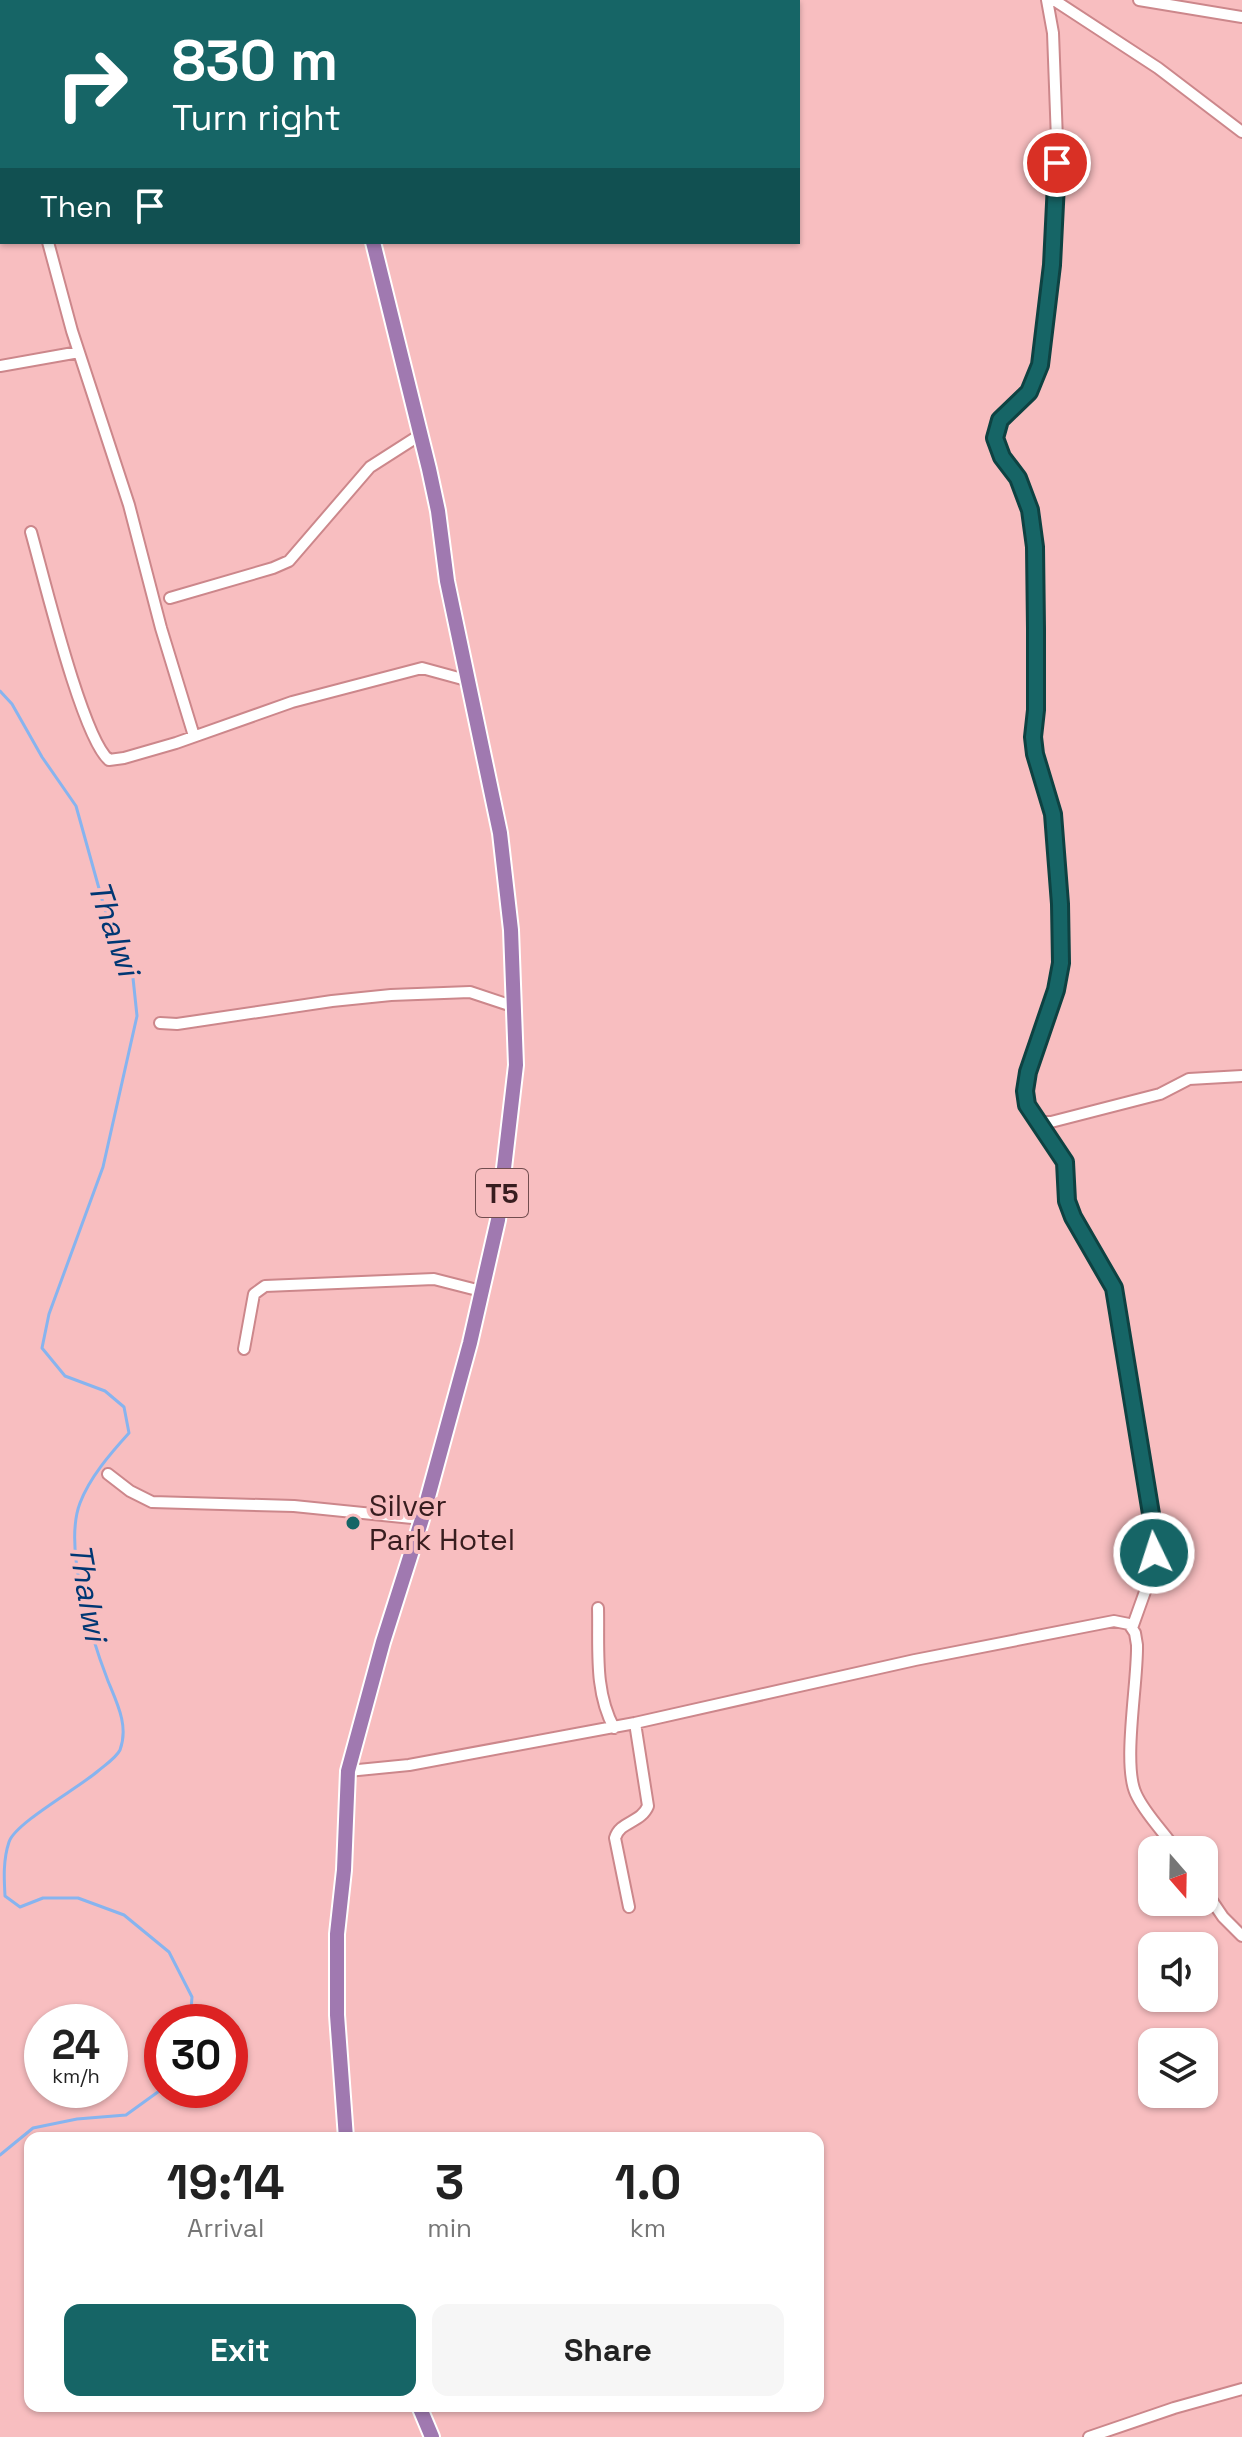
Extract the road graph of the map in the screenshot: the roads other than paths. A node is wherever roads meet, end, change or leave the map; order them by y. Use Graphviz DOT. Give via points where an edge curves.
graph roads {
  1 [pos="1047,0"];
  2 [pos="1055,0"];
  3 [pos="1139,0"];
  4 [pos="1242,17"];
  5 [pos="1242,132"];
  6 [pos="49,244"];
  7 [pos="373,244"];
  8 [pos="79,352"];
  9 [pos="0,366"];
  10 [pos="420,435"];
  11 [pos="31,532"];
  12 [pos="170,598"];
  13 [pos="466,680"];
  14 [pos="194,736"];
  15 [pos="515,1007"];
  16 [pos="160,1023"];
  17 [pos="1242,1076"];
  18 [pos="1037,1122"];
  19 [pos="481,1291"];
  20 [pos="244,1349"];
  21 [pos="108,1474"];
  22 [pos="422,1519"];
  23 [pos="598,1608"];
  24 [pos="1132,1628"];
  25 [pos="635,1723"];
  26 [pos="614,1728"];
  27 [pos="348,1771"];
  28 [pos="1166,1836"];
  29 [pos="629,1907"];
  30 [pos="1218,1910"];
  31 [pos="1242,1936"];
  32 [pos="346,2132"];
  33 [pos="1242,2389"];
  34 [pos="422,2412"];
  35 [pos="432,2437"];
  36 [pos="1089,2437"];
  1 -- 18 [label="street" via="1057,140 1048,306 1035,381 1000,420 995,438 1030,510 1035,547 1033,737 1053,814 1059,879 1061,963 1025,1091"];
  2 -- 5 [label="street"];
  3 -- 4 [label="street"];
  6 -- 8 [label="street"];
  7 -- 10 [label="highway, T5"];
  8 -- 9 [label="street"];
  8 -- 14 [label="street" via="129,505"];
  10 -- 12 [label="street" via="370,467 289,561"];
  10 -- 13 [label="highway, T5"];
  11 -- 14 [label="street" via="73,679 104,757 124,758"];
  13 -- 14 [label="street" via="422,668 292,702"];
  13 -- 15 [label="highway, T5" via="502,846"];
  15 -- 16 [label="street" via="454,992"];
  15 -- 19 [label="highway, T5" via="510,1127 498,1220"];
  17 -- 18 [label="street" via="1189,1079 1160,1094"];
  18 -- 24 [label="street" via="1065,1162 1073,1217 1114,1288 1154,1540 1152,1572"];
  19 -- 20 [label="street" via="434,1279 265,1286 254,1294"];
  19 -- 22 [label="highway, T5"];
  21 -- 22 [label="street" via="152,1502 294,1506"];
  22 -- 27 [label="highway, T5"];
  23 -- 26 [label="street" via="600,1693"];
  24 -- 25 [label="street" via="1114,1621"];
  24 -- 28 [label="street" via="1138,1655 1131,1784"];
  25 -- 26 [label="street"];
  25 -- 29 [label="street" via="648,1806 641,1817 619,1828 615,1838"];
  26 -- 27 [label="street"];
  27 -- 32 [label="highway, T5" via="337,1934"];
  30 -- 31 [label="street"];
  33 -- 36 [label="street"];
  34 -- 35 [label="highway"];
}
